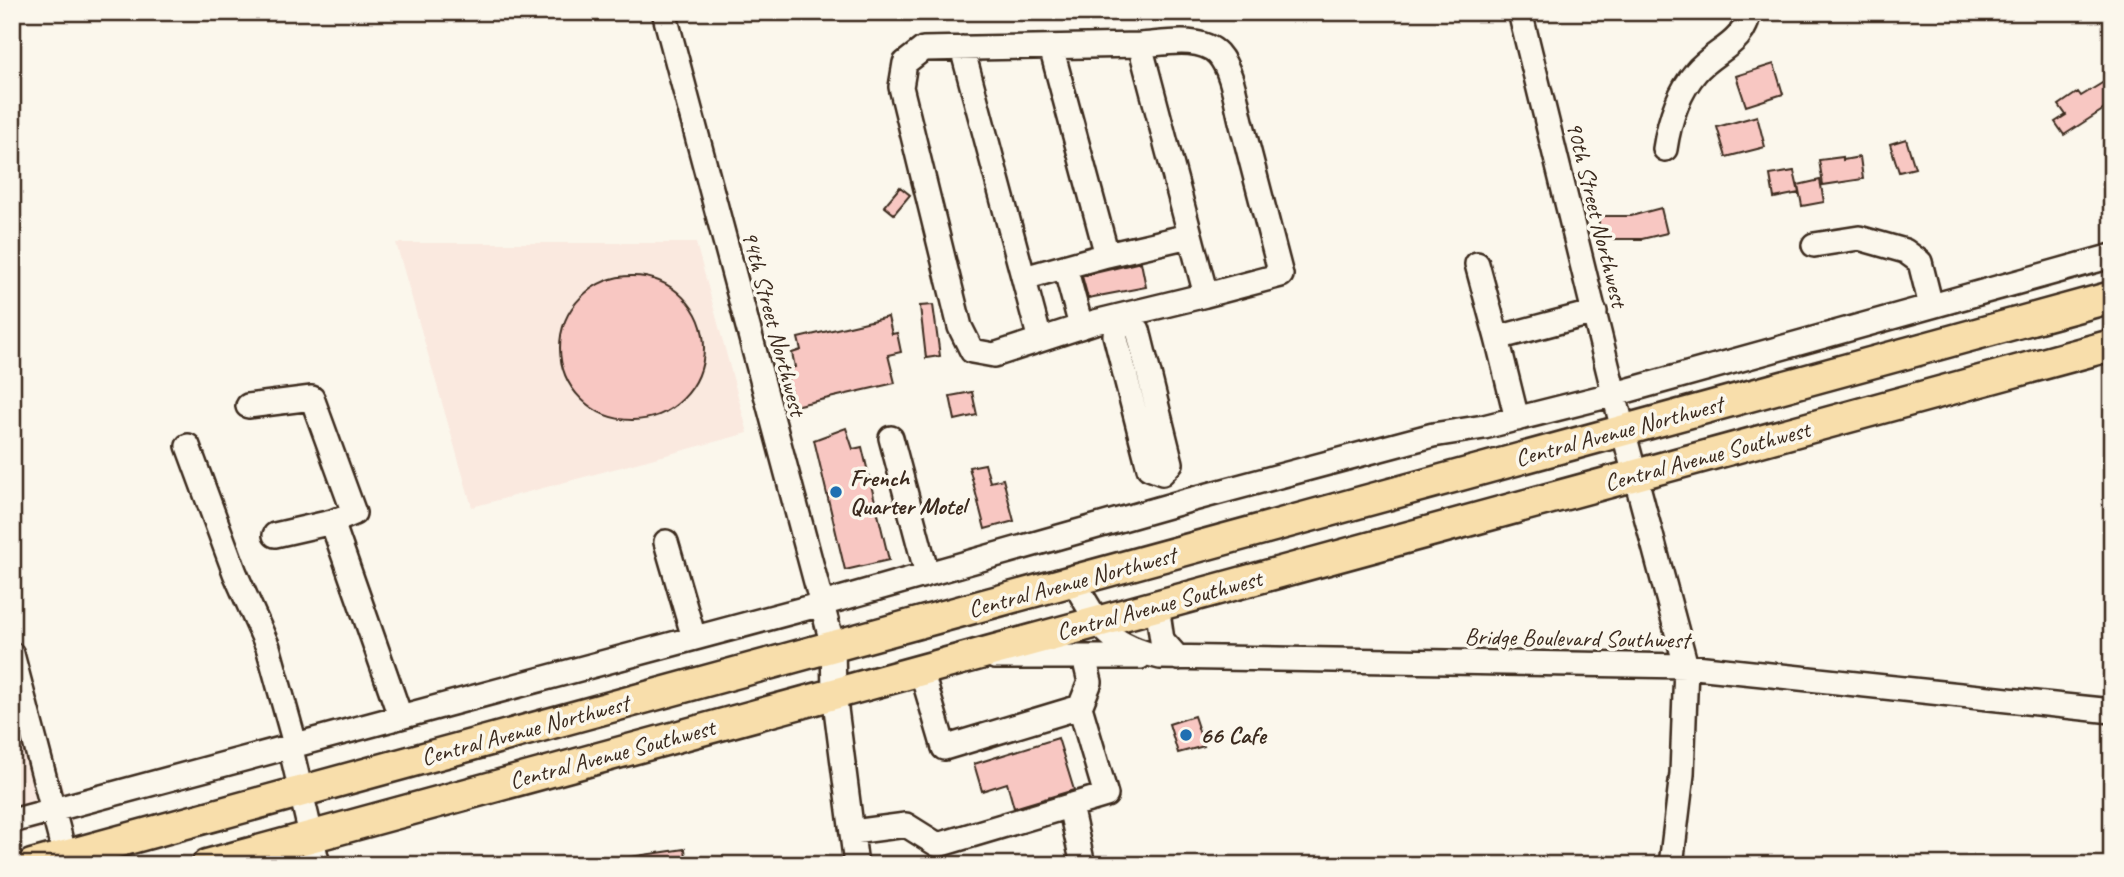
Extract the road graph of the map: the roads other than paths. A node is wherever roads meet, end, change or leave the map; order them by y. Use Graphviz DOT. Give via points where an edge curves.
graph roads {
  1 [pos="664,12"];
  2 [pos="1520,12"];
  3 [pos="1748,12"];
  4 [pos="1140,46"];
  5 [pos="1051,47"];
  6 [pos="962,48"];
  7 [pos="1665,149"];
  8 [pos="1189,236"];
  9 [pos="1814,245"];
  10 [pos="1107,255"];
  11 [pos="2112,256"];
  12 [pos="1477,264"];
  13 [pos="1065,267"];
  14 [pos="1024,278"];
  15 [pos="1206,295"];
  16 [pos="2112,298"];
  17 [pos="1931,306"];
  18 [pos="1595,312"];
  19 [pos="1122,316"];
  20 [pos="1082,326"];
  21 [pos="1497,338"];
  22 [pos="1040,340"];
  23 [pos="2112,345"];
  24 [pos="1144,349"];
  25 [pos="1120,355"];
  26 [pos="1615,394"];
  27 [pos="248,406"];
  28 [pos="1517,419"];
  29 [pos="1623,430"];
  30 [pos="891,438"];
  31 [pos="188,446"];
  32 [pos="1162,473"];
  33 [pos="1635,475"];
  34 [pos="1171,505"];
  35 [pos="331,522"];
  36 [pos="275,535"];
  37 [pos="666,542"];
  38 [pos="927,574"];
  39 [pos="1074,582"];
  40 [pos="822,604"];
  41 [pos="1157,606"];
  42 [pos="1098,622"];
  43 [pos="694,638"];
  44 [pos="833,646"];
  45 [pos="12,654"];
  46 [pos="968,657"];
  47 [pos="1084,657"];
  48 [pos="1169,657"];
  49 [pos="1686,666"];
  50 [pos="921,670"];
  51 [pos="834,693"];
  52 [pos="1080,707"];
  53 [pos="2112,711"];
  54 [pos="400,716"];
  55 [pos="293,745"];
  56 [pos="302,791"];
  57 [pos="1070,806"];
  58 [pos="52,810"];
  59 [pos="12,821"];
  60 [pos="853,832"];
  61 [pos="315,850"];
  62 [pos="940,855"];
  63 [pos="65,856"];
  64 [pos="32,865"];
  65 [pos="207,865"];
  66 [pos="856,865"];
  67 [pos="1083,865"];
  68 [pos="1671,865"];
  1 -- 40 [label="street, 94th Street Northwest"];
  2 -- 18 [label="street, 90th Street Northwest"];
  3 -- 7 [label="street" via="1740,36 1710,57 1685,87"];
  4 -- 5 [label="street"];
  4 -- 8 [label="street"];
  4 -- 15 [label="street" via="1202,45 1217,54 1230,77 1281,275"];
  5 -- 6 [label="street"];
  5 -- 10 [label="street"];
  6 -- 14 [label="street"];
  6 -- 22 [label="street" via="923,49 905,63 901,87 960,327 972,351 994,355"];
  8 -- 10 [label="street"];
  8 -- 15 [label="street"];
  9 -- 17 [label="street" via="1859,239 1905,251 1920,262"];
  10 -- 13 [label="street"];
  11 -- 17 [label="street, Central Avenue Northwest"];
  12 -- 21 [label="street"];
  13 -- 14 [label="street"];
  13 -- 20 [label="street"];
  14 -- 22 [label="street"];
  15 -- 19 [label="street"];
  16 -- 29 [label="main road, Central Avenue Northwest"];
  17 -- 26 [label="street, Central Avenue Northwest"];
  18 -- 21 [label="street"];
  18 -- 26 [label="street, 90th Street Northwest"];
  19 -- 20 [label="street"];
  19 -- 24 [label="street" via="1138,330"];
  19 -- 25 [label="street" via="1115,335"];
  20 -- 22 [label="street"];
  21 -- 28 [label="street"];
  23 -- 33 [label="main road, Central Avenue Southwest"];
  24 -- 25 [label="street"];
  24 -- 32 [label="street" via="1171,463"];
  25 -- 32 [label="street" via="1149,468"];
  26 -- 28 [label="street, Central Avenue Northwest"];
  26 -- 29 [label="street, 90th Street Northwest"];
  27 -- 35 [label="street" via="312,398 354,513"];
  28 -- 34 [label="street, Central Avenue Northwest" via="1433,435"];
  29 -- 33 [label="street, 90th Street Northwest"];
  29 -- 39 [label="main road, Central Avenue Northwest"];
  30 -- 38 [label="street"];
  31 -- 55 [label="street" via="268,647"];
  32 -- 34 [label="street"];
  33 -- 41 [label="main road, Central Avenue Southwest"];
  33 -- 49 [label="street, 90th Street Northwest"];
  34 -- 38 [label="street, Central Avenue Northwest"];
  35 -- 36 [label="street"];
  35 -- 54 [label="street"];
  37 -- 43 [label="street"];
  38 -- 40 [label="street, Central Avenue Northwest"];
  39 -- 42 [label="street, Bridge Boulevard Southwest"];
  39 -- 44 [label="main road, Central Avenue Northwest"];
  40 -- 43 [label="street, Central Avenue Northwest"];
  40 -- 44 [label="street, 94th Street Northwest"];
  41 -- 42 [label="main road, Central Avenue Southwest"];
  41 -- 48 [label="street"];
  42 -- 46 [label="main road, Central Avenue Southwest"];
  42 -- 48 [label="street, Bridge Boulevard Southwest" via="1124,647"];
  43 -- 54 [label="street, Central Avenue Northwest"];
  44 -- 51 [label="street, 94th Street Northwest"];
  44 -- 56 [label="main road, Central Avenue Northwest"];
  45 -- 58 [label="street"];
  46 -- 47 [label="street"];
  46 -- 50 [label="main road, Central Avenue Southwest"];
  47 -- 48 [label="street"];
  47 -- 52 [label="street" via="1090,682"];
  48 -- 49 [label="street, Bridge Boulevard Southwest"];
  49 -- 53 [label="street, Bridge Boulevard Southwest"];
  49 -- 68 [label="street, 90th Street Northwest" via="1682,774"];
  50 -- 51 [label="main road, Central Avenue Southwest"];
  50 -- 52 [label="street" via="944,748"];
  51 -- 60 [label="street, 94th Street Northwest"];
  51 -- 61 [label="main road, Central Avenue Southwest"];
  52 -- 57 [label="street" via="1106,795"];
  54 -- 55 [label="street, Central Avenue Northwest"];
  55 -- 56 [label="street"];
  55 -- 58 [label="street, Central Avenue Northwest"];
  56 -- 61 [label="street"];
  56 -- 63 [label="main road, Central Avenue Northwest"];
  57 -- 62 [label="street"];
  57 -- 67 [label="street"];
  58 -- 59 [label="street, Central Avenue Northwest"];
  58 -- 63 [label="street"];
  60 -- 62 [label="street" via="906,825"];
  60 -- 66 [label="street, 94th Street Northwest"];
  61 -- 65 [label="main road, Central Avenue Southwest"];
  63 -- 64 [label="main road, Central Avenue Northwest"];
}
